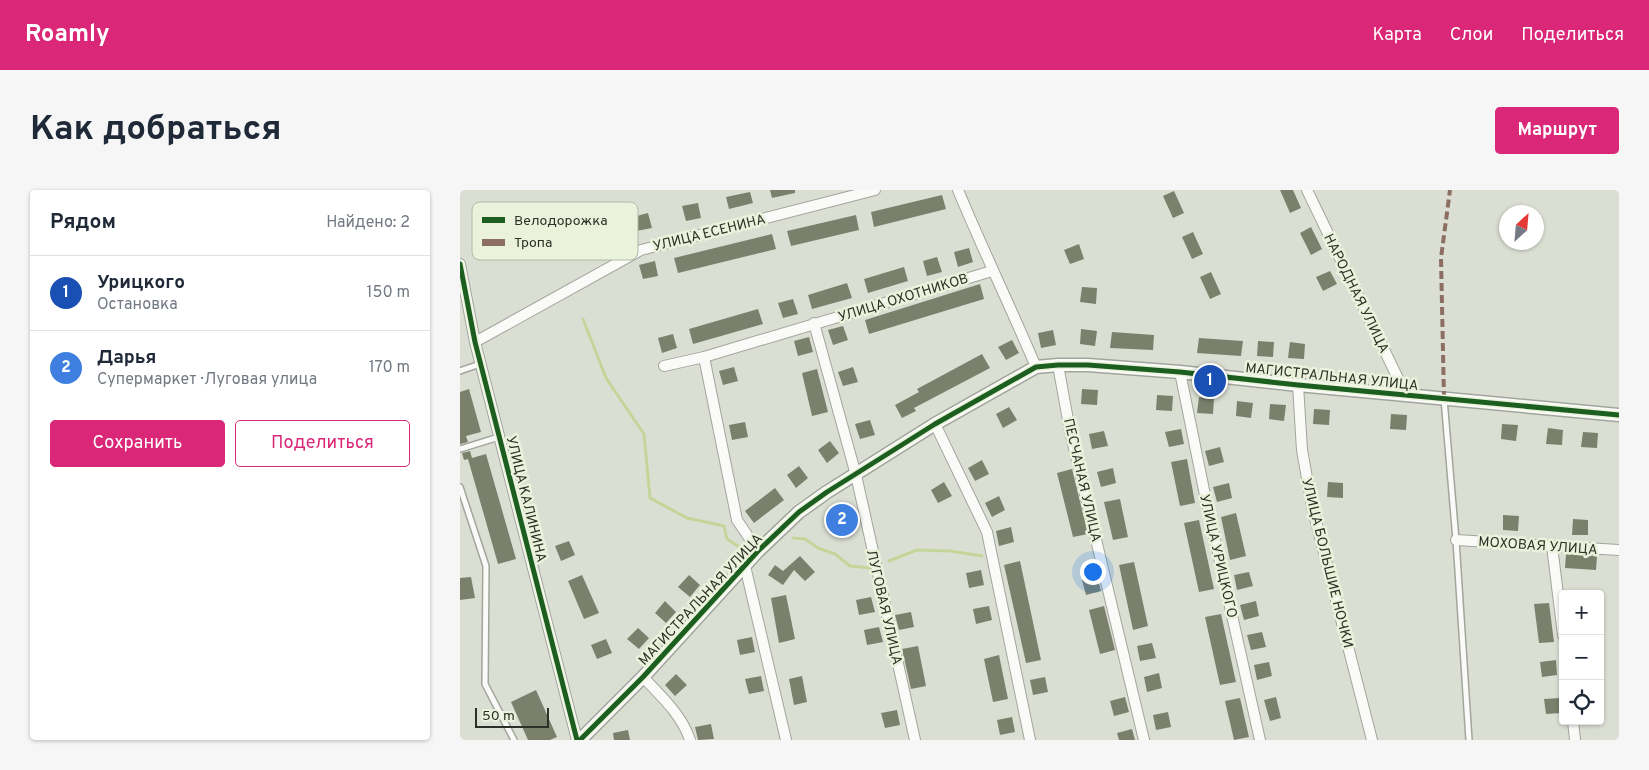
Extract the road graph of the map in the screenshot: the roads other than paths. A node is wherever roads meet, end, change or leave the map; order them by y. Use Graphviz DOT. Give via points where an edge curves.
graph roads {
  1 [pos="875,190"];
  2 [pos="958,190"];
  3 [pos="1307,190"];
  4 [pos="638,252"];
  5 [pos="623,260"];
  6 [pos="460,264"];
  7 [pos="992,270"];
  8 [pos="814,323"];
  9 [pos="475,342"];
  10 [pos="704,357"];
  11 [pos="481,363"];
  12 [pos="1058,365"];
  13 [pos="664,366"];
  14 [pos="1036,368"];
  15 [pos="460,371"];
  16 [pos="1180,372"];
  17 [pos="1298,385"];
  18 [pos="1406,395"];
  19 [pos="1444,399"];
  20 [pos="1619,415"];
  21 [pos="935,424"];
  22 [pos="500,437"];
  23 [pos="460,449"];
  24 [pos="856,475"];
  25 [pos="460,487"];
  26 [pos="1456,540"];
  27 [pos="1552,546"];
  28 [pos="1619,550"];
  29 [pos="758,551"];
  30 [pos="745,566"];
  31 [pos="1559,602"];
  32 [pos="643,677"];
  33 [pos="1574,725"];
  34 [pos="514,740"];
  35 [pos="579,740"];
  36 [pos="690,740"];
  37 [pos="786,740"];
  38 [pos="915,740"];
  39 [pos="1030,740"];
  40 [pos="1144,740"];
  41 [pos="1260,740"];
  42 [pos="1372,740"];
  43 [pos="1469,740"];
  44 [pos="1576,740"];
  1 -- 4 [label="street, УЛИЦА ЕСЕНИНА"];
  2 -- 7 [label="street"];
  3 -- 18 [label="street, НАРОДНАЯ УЛИЦА"];
  5 -- 9 [label="street, УЛИЦА ЕСЕНИНА"];
  6 -- 9 [label="street, УЛИЦА КАЛИНИНА"];
  7 -- 8 [label="street, УЛИЦА ОХОТНИКОВ"];
  7 -- 14 [label="street"];
  8 -- 10 [label="street, УЛИЦА ОХОТНИКОВ"];
  8 -- 24 [label="street"];
  9 -- 11 [label="street, УЛИЦА КАЛИНИНА"];
  10 -- 13 [label="street, УЛИЦА ОХОТНИКОВ"];
  10 -- 29 [label="street" via="737,520"];
  11 -- 15 [label="lane"];
  11 -- 22 [label="street, УЛИЦА КАЛИНИНА"];
  12 -- 14 [label="street, МАГИСТРАЛЬНАЯ УЛИЦА"];
  12 -- 16 [label="street, МАГИСТРАЛЬНАЯ УЛИЦА"];
  12 -- 40 [label="street, ПЕСЧАНАЯ УЛИЦА" via="1070,431"];
  14 -- 21 [label="street, МАГИСТРАЛЬНАЯ УЛИЦА"];
  16 -- 17 [label="street, МАГИСТРАЛЬНАЯ УЛИЦА"];
  16 -- 41 [label="street, УЛИЦА УРИЦКОГО"];
  17 -- 18 [label="street, МАГИСТРАЛЬНАЯ УЛИЦА"];
  17 -- 42 [label="street, УЛИЦА БОЛЬШИЕ НОЧКИ" via="1302,450 1312,506"];
  18 -- 19 [label="street, МАГИСТРАЛЬНАЯ УЛИЦА"];
  19 -- 20 [label="street, МАГИСТРАЛЬНАЯ УЛИЦА"];
  19 -- 26 [label="lane"];
  21 -- 24 [label="street, МАГИСТРАЛЬНАЯ УЛИЦА"];
  21 -- 39 [label="street" via="987,532"];
  22 -- 23 [label="lane"];
  22 -- 35 [label="street, УЛИЦА КАЛИНИНА"];
  24 -- 29 [label="street, МАГИСТРАЛЬНАЯ УЛИЦА" via="799,512"];
  24 -- 38 [label="street, ЛУГОВАЯ УЛИЦА"];
  25 -- 34 [label="lane" via="486,566 485,684"];
  26 -- 27 [label="street, МОХОВАЯ УЛИЦА"];
  26 -- 43 [label="lane"];
  27 -- 28 [label="street, МОХОВАЯ УЛИЦА"];
  27 -- 31 [label="street"];
  29 -- 30 [label="street, МАГИСТРАЛЬНАЯ УЛИЦА"];
  30 -- 32 [label="street, МАГИСТРАЛЬНАЯ УЛИЦА"];
  30 -- 37 [label="street"];
  32 -- 35 [label="street, МАГИСТРАЛЬНАЯ УЛИЦА"];
  32 -- 36 [label="street" via="668,704 687,730"];
  33 -- 44 [label="street"];
}
